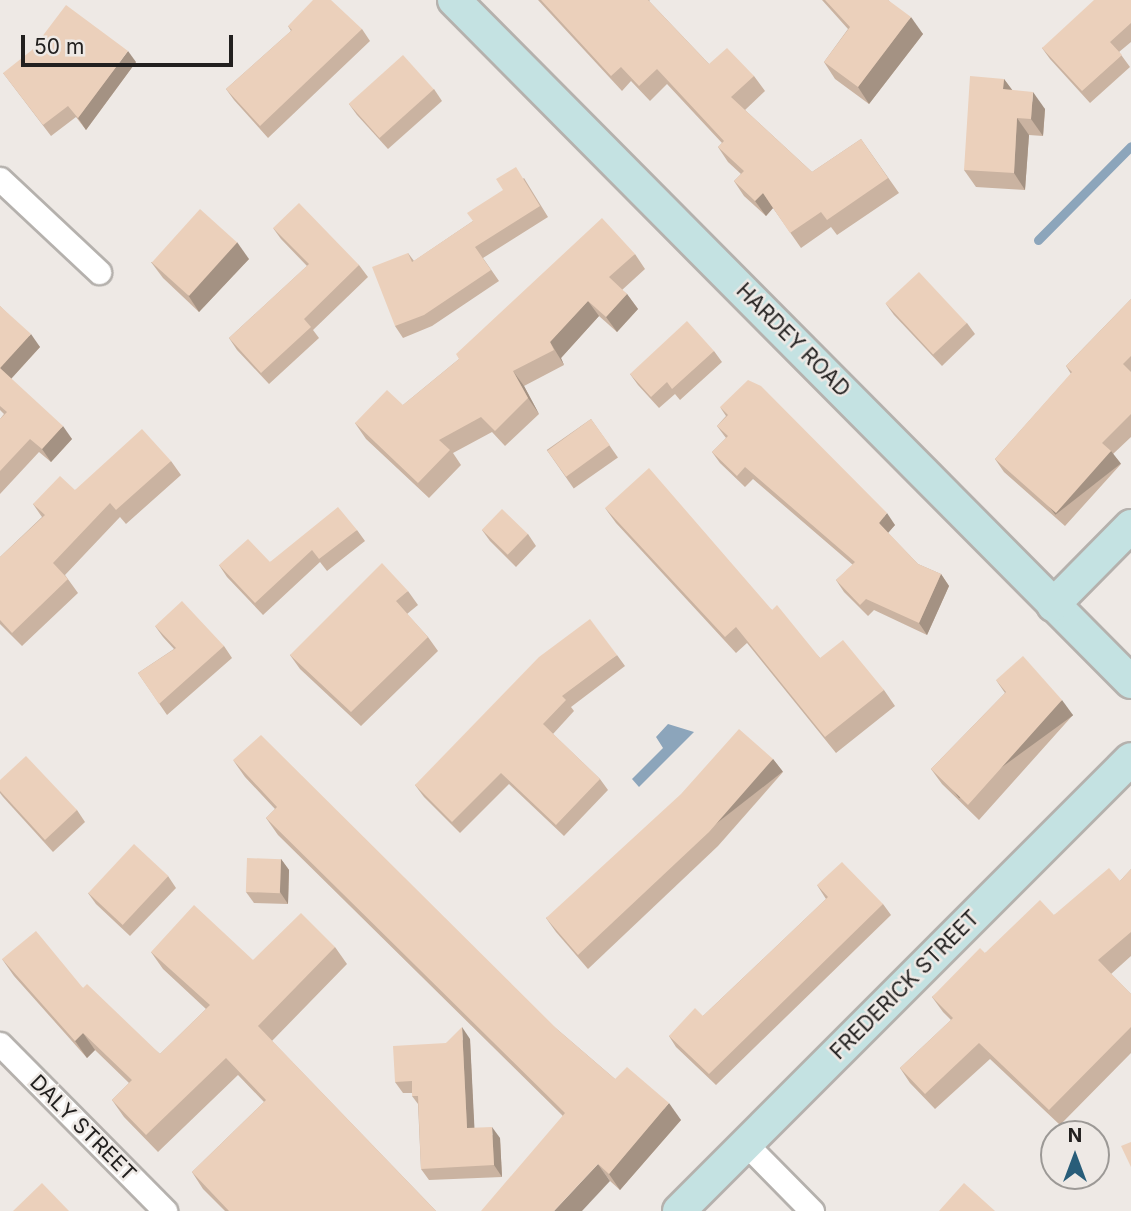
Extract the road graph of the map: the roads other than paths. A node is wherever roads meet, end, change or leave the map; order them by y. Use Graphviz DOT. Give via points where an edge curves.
graph roads {
  1 [pos="454,0"];
  2 [pos="0,179"];
  3 [pos="99,272"];
  4 [pos="1131,526"];
  5 [pos="1053,605"];
  6 [pos="1131,682"];
  7 [pos="1131,759"];
  8 [pos="0,1044"];
  9 [pos="744,1142"];
  10 [pos="165,1211"];
  11 [pos="679,1211"];
  12 [pos="812,1211"];
  1 -- 5 [label="main road, HARDEY ROAD"];
  2 -- 3 [label="street"];
  4 -- 5 [label="main road"];
  5 -- 6 [label="main road, HARDEY ROAD"];
  7 -- 9 [label="main road, FREDERICK STREET"];
  8 -- 10 [label="street, DALY STREET"];
  9 -- 11 [label="main road, FREDERICK STREET"];
  9 -- 12 [label="street"];
}
